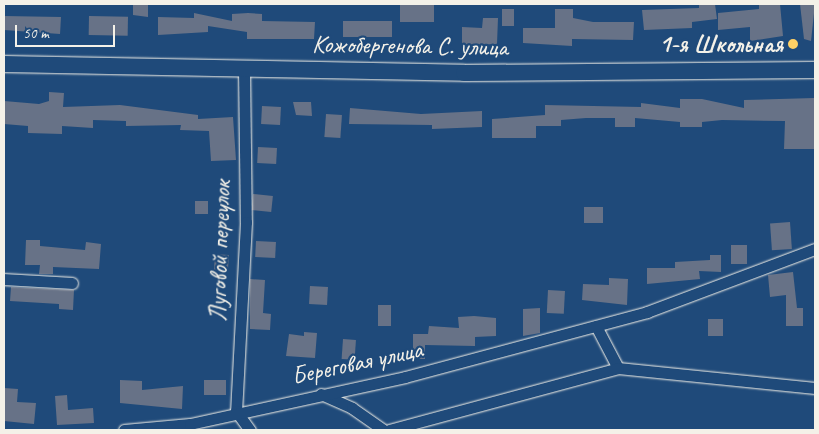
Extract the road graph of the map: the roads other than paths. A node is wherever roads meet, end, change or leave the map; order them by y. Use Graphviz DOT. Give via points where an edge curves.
graph roads {
  1 [pos="4,64"];
  2 [pos="244,68"];
  3 [pos="815,70"];
  4 [pos="815,250"];
  5 [pos="4,279"];
  6 [pos="72,283"];
  7 [pos="596,326"];
  8 [pos="618,368"];
  9 [pos="815,388"];
  10 [pos="321,394"];
  11 [pos="236,410"];
  12 [pos="124,430"];
  13 [pos="250,430"];
  14 [pos="384,430"];
  15 [pos="389,430"];
  1 -- 2 [label="main road, Кожобергенова С. улица"];
  2 -- 3 [label="main road, Кожобергенова С. улица" via="464,73"];
  2 -- 11 [label="street, Луговой переулок" via="246,222"];
  4 -- 7 [label="street, Береговая улица"];
  5 -- 6 [label="street"];
  7 -- 8 [label="street"];
  7 -- 10 [label="street, Береговая улица" via="405,377"];
  8 -- 9 [label="street"];
  8 -- 15 [label="street"];
  10 -- 11 [label="street, Береговая улица"];
  10 -- 14 [label="street" via="352,408"];
  11 -- 12 [label="street, Береговая улица" via="190,424"];
  11 -- 13 [label="street"];
}
